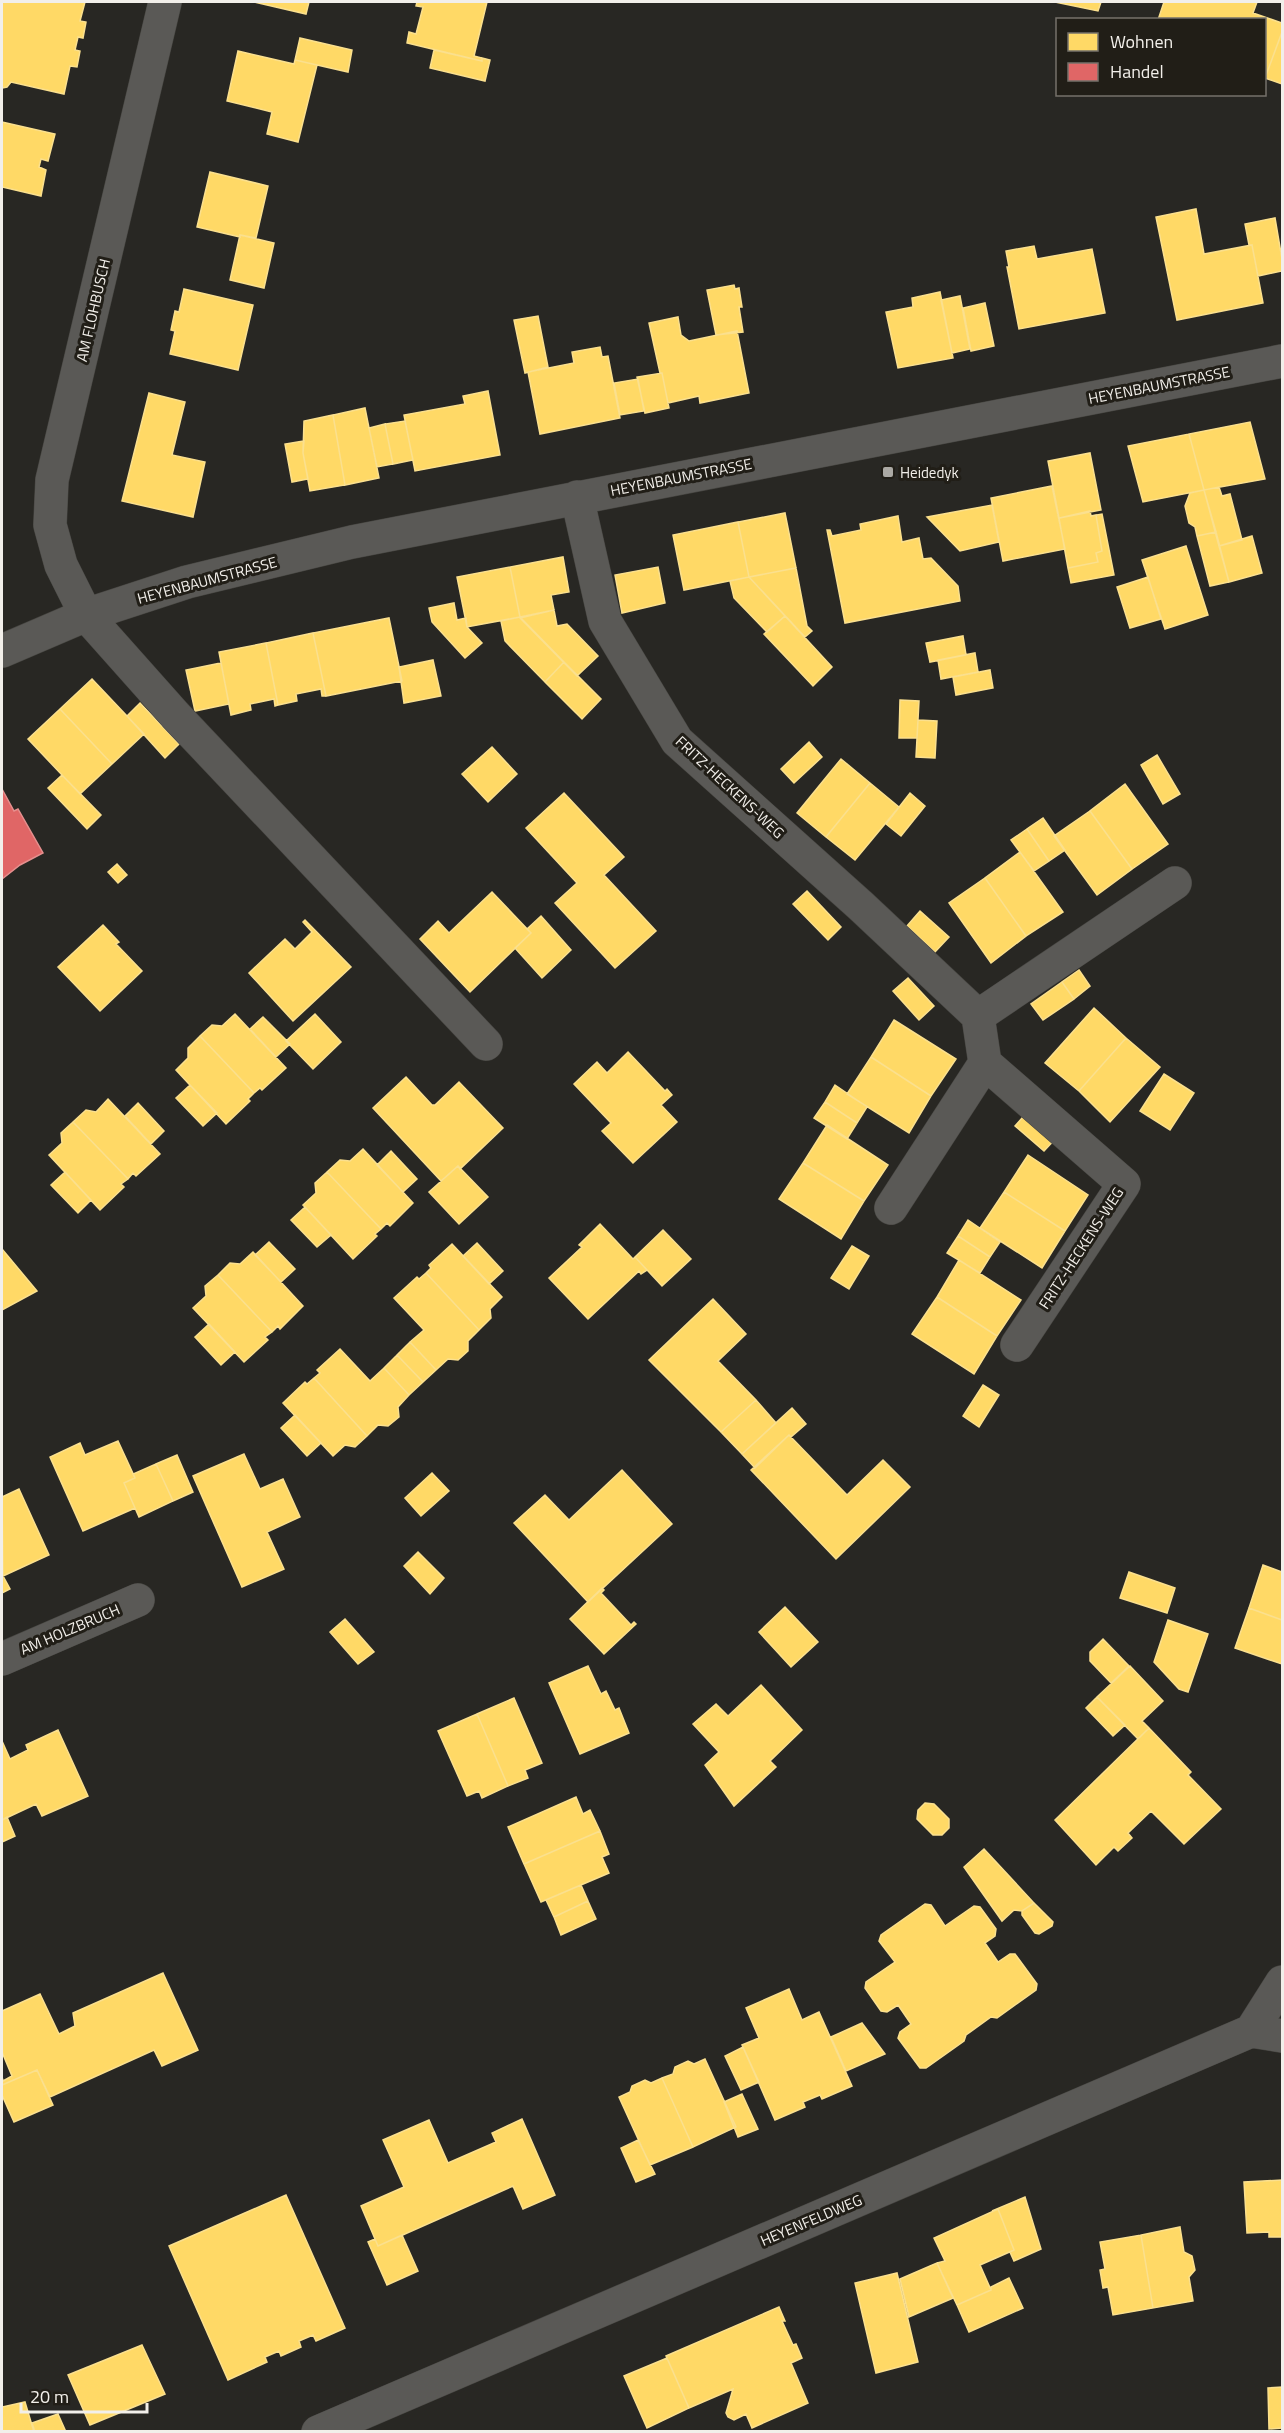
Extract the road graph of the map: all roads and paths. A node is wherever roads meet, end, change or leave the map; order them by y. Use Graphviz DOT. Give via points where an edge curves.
graph roads {
  1 [pos="165,2"];
  2 [pos="1282,361"];
  3 [pos="577,497"];
  4 [pos="86,615"];
  5 [pos="2,651"];
  6 [pos="1175,883"];
  7 [pos="978,1016"];
  8 [pos="486,1044"];
  9 [pos="986,1063"];
  10 [pos="891,1208"];
  11 [pos="1017,1345"];
  12 [pos="138,1600"];
  13 [pos="2,1659"];
  14 [pos="1282,1982"];
  15 [pos="1251,2031"];
  16 [pos="1282,2036"];
  17 [pos="318,2432"];
  1 -- 4 [label="street, AM FLOHBUSCH" via="52,480 50,525 61,565"];
  2 -- 3 [label="street, HEYENBAUMSTRASSE"];
  3 -- 4 [label="street, HEYENBAUMSTRASSE" via="352,542 187,582"];
  3 -- 7 [label="street, FRITZ-HECKENS-WEG" via="605,621 676,741"];
  4 -- 5 [label="street, HEYENBAUMSTRASSE"];
  4 -- 8 [label="street" via="183,724"];
  6 -- 7 [label="street"];
  7 -- 9 [label="street"];
  9 -- 10 [label="street"];
  9 -- 11 [label="street, FRITZ-HECKENS-WEG" via="1124,1184"];
  12 -- 13 [label="street, AM HOLZBRUCH"];
  14 -- 15 [label="street"];
  15 -- 16 [label="street"];
  15 -- 17 [label="street, HEYENFELDWEG"];
}
